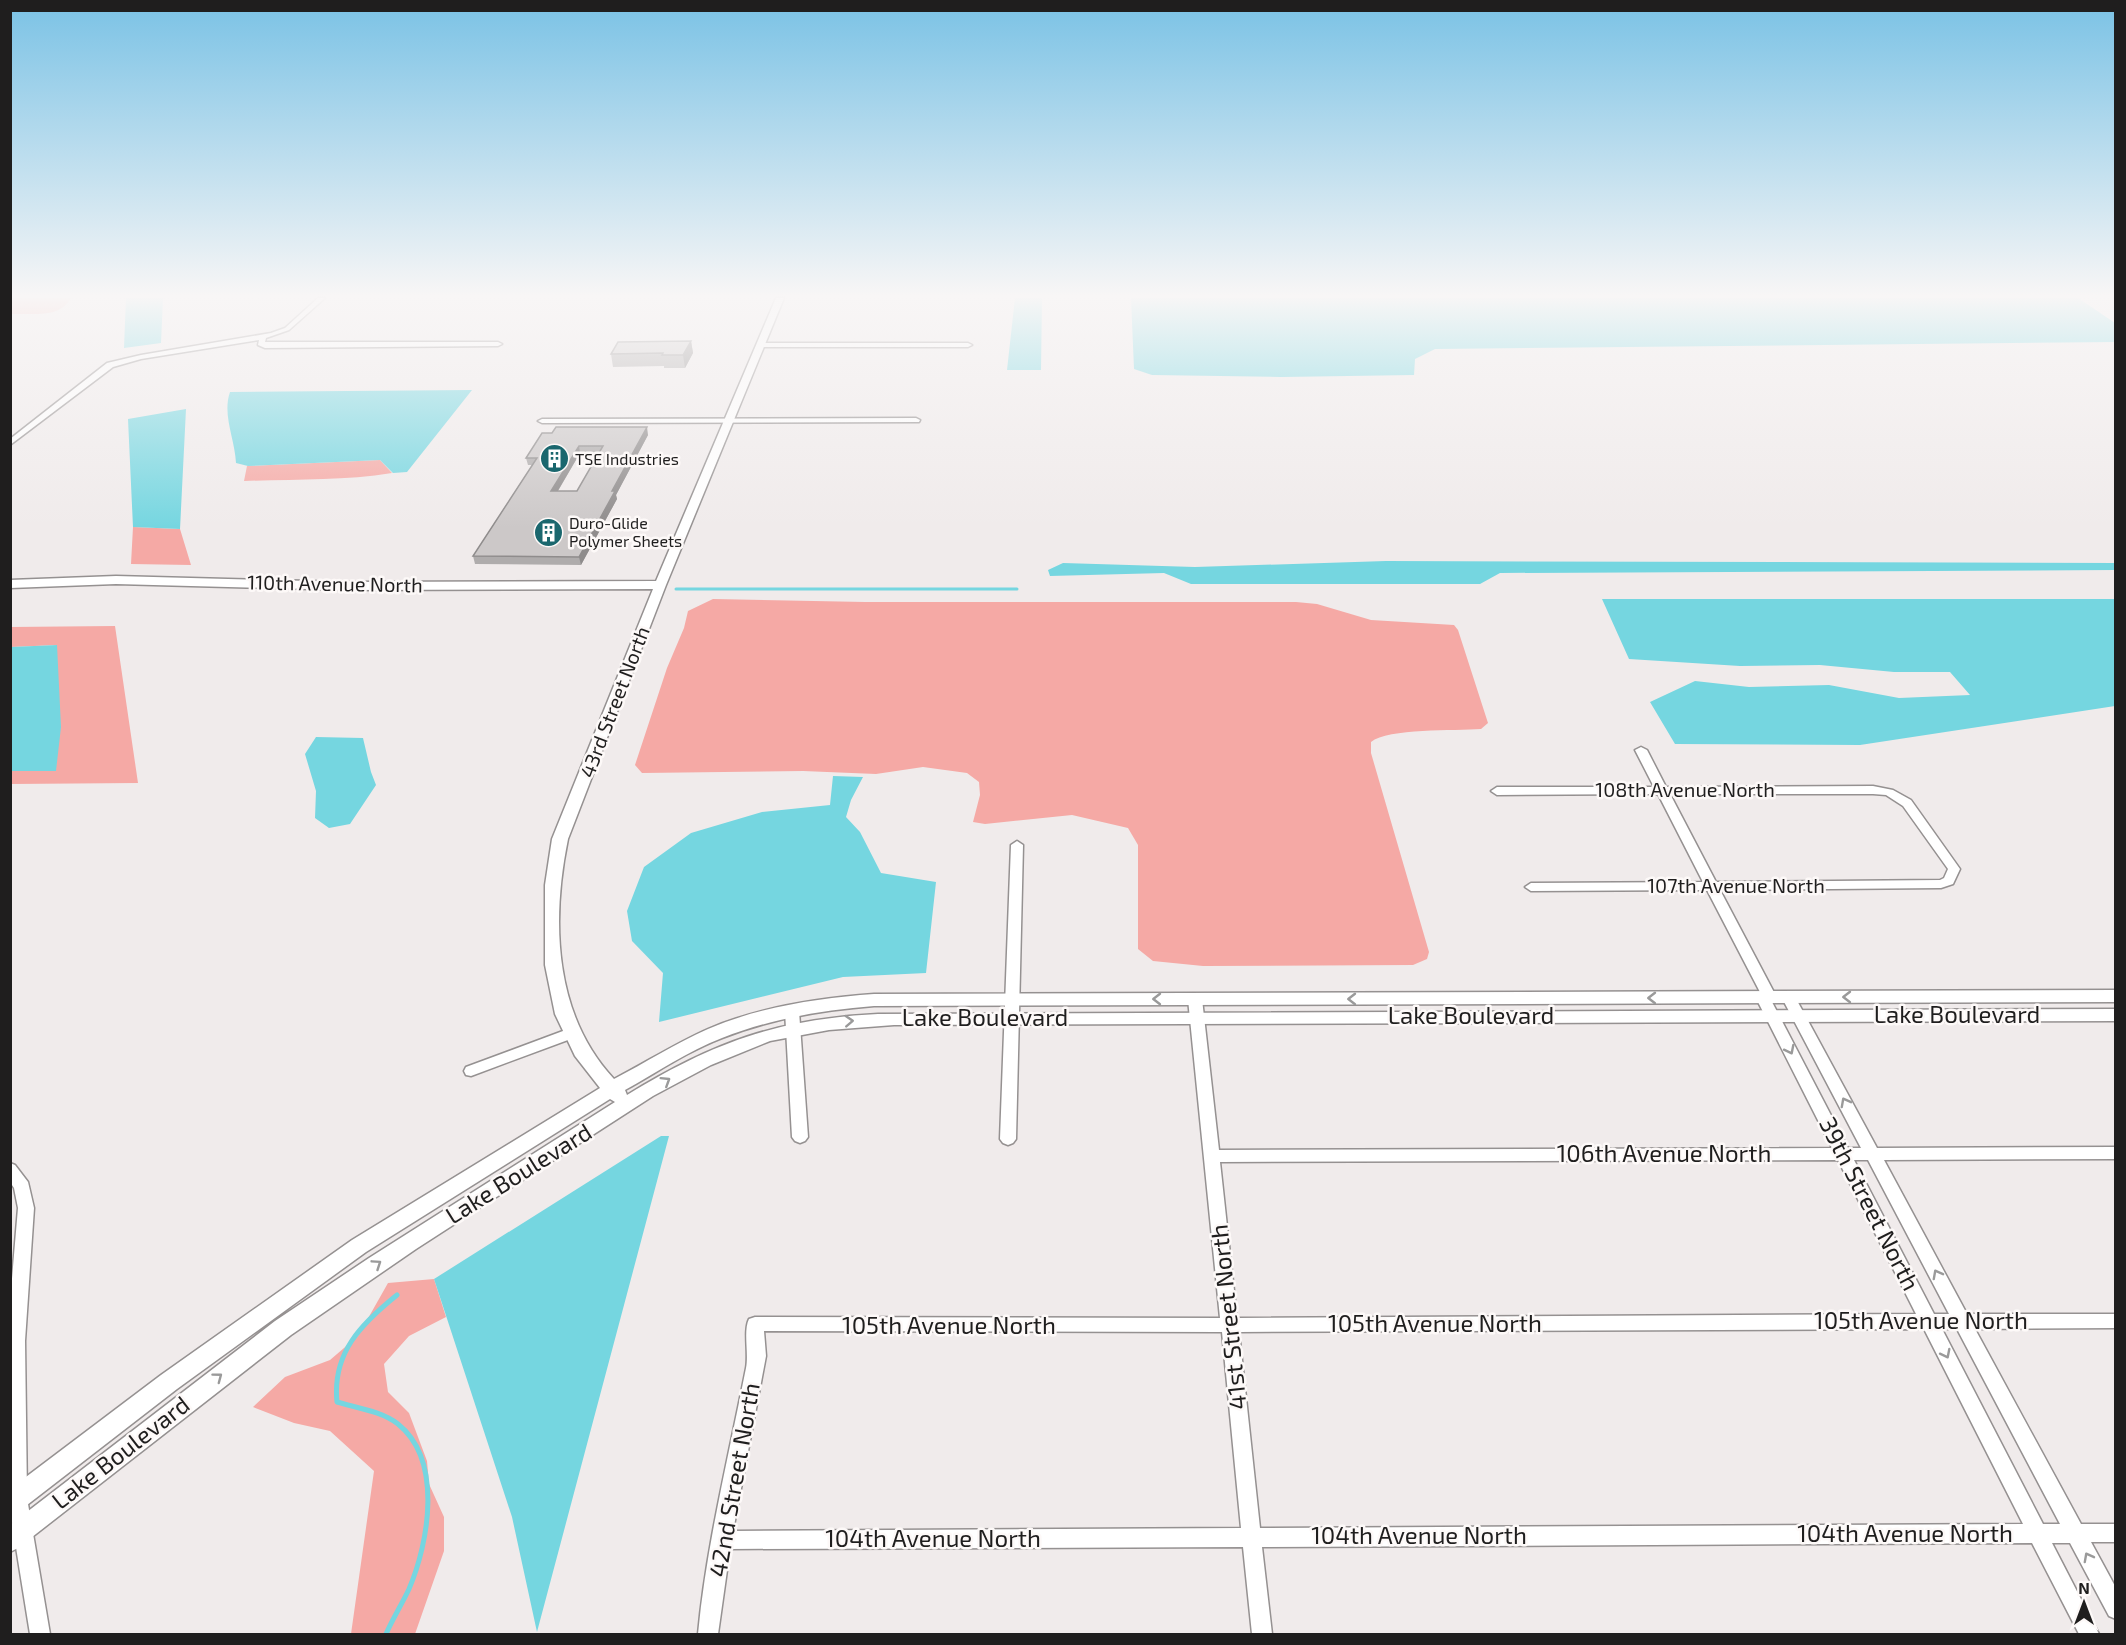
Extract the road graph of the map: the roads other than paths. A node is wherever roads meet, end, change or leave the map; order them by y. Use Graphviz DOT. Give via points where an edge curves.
graph roads {
  1 [pos="97,375"];
  2 [pos="749,375"];
  3 [pos="916,420"];
  4 [pos="542,421"];
  5 [pos="730,421"];
  6 [pos="10,443"];
  7 [pos="10,584"];
  8 [pos="660,585"];
  9 [pos="1641,750"];
  10 [pos="1662,790"];
  11 [pos="1497,791"];
  12 [pos="1017,845"];
  13 [pos="1941,885"];
  14 [pos="1713,886"];
  15 [pos="1531,887"];
  16 [pos="2115,996"];
  17 [pos="1789,998"];
  18 [pos="1768,1004"];
  19 [pos="1197,1008"];
  20 [pos="1013,1009"];
  21 [pos="2115,1015"];
  22 [pos="1799,1016"];
  23 [pos="793,1020"];
  24 [pos="571,1033"];
  25 [pos="471,1071"];
  26 [pos="612,1089"];
  27 [pos="628,1105"];
  28 [pos="801,1137"];
  29 [pos="1008,1139"];
  30 [pos="1843,1153"];
  31 [pos="2115,1153"];
  32 [pos="1873,1154"];
  33 [pos="1213,1156"];
  34 [pos="10,1169"];
  35 [pos="1928,1321"];
  36 [pos="1962,1321"];
  37 [pos="2115,1321"];
  38 [pos="755,1324"];
  39 [pos="1230,1325"];
  40 [pos="13,1342"];
  41 [pos="14,1501"];
  42 [pos="2037,1533"];
  43 [pos="2076,1533"];
  44 [pos="2115,1533"];
  45 [pos="17,1535"];
  46 [pos="1251,1536"];
  47 [pos="722,1540"];
  48 [pos="2115,1609"];
  49 [pos="40,1635"];
  50 [pos="708,1635"];
  51 [pos="1262,1635"];
  52 [pos="2089,1635"];
  1 -- 6 [label="street"];
  2 -- 5 [label="street, 43rd Street North"];
  3 -- 5 [label="street"];
  4 -- 5 [label="street"];
  5 -- 8 [label="street, 43rd Street North"];
  7 -- 8 [label="street, 110th Avenue North" via="127,580"];
  8 -- 24 [label="street, 43rd Street North" via="554,861 553,964 559,999"];
  9 -- 10 [label="street, 39th Street North"];
  10 -- 11 [label="street, 108th Avenue North"];
  10 -- 13 [label="street, 108th Avenue North" via="1889,792 1907,803 1951,862 1953,874 1949,882"];
  10 -- 14 [label="street, 39th Street North"];
  12 -- 20 [label="street"];
  13 -- 14 [label="street, 107th Avenue North"];
  14 -- 15 [label="street, 107th Avenue North"];
  14 -- 18 [label="street, 39th Street North"];
  16 -- 17 [label="street, Lake Boulevard, one-way"];
  17 -- 18 [label="street, Lake Boulevard"];
  17 -- 22 [label="street, 39th Street North"];
  18 -- 19 [label="street, Lake Boulevard"];
  18 -- 22 [label="street, Lake Boulevard"];
  18 -- 30 [label="street, 39th Street North, one-way"];
  19 -- 20 [label="street, Lake Boulevard"];
  19 -- 33 [label="street, 41st Street North"];
  20 -- 23 [label="street, Lake Boulevard" via="838,1022"];
  20 -- 29 [label="street"];
  21 -- 22 [label="street, Lake Boulevard"];
  32 -- 22 [label="street, 39th Street North, one-way"];
  23 -- 26 [label="street, Lake Boulevard" via="750,1021 713,1034"];
  27 -- 23 [label="street, Lake Boulevard, one-way" via="682,1071"];
  23 -- 28 [label="street"];
  24 -- 25 [label="street"];
  24 -- 26 [label="street, 43rd Street North"];
  26 -- 27 [label="street, 43rd Street North"];
  26 -- 41 [label="street, Lake Boulevard" via="359,1246 169,1382"];
  45 -- 27 [label="street, Lake Boulevard, one-way" via="283,1329 379,1262"];
  30 -- 32 [label="street, 106th Avenue North"];
  30 -- 33 [label="street, 106th Avenue North"];
  30 -- 35 [label="street, 39th Street North"];
  31 -- 32 [label="street, 106th Avenue North"];
  36 -- 32 [label="street, 39th Street North, one-way"];
  33 -- 39 [label="street, 41st Street North"];
  34 -- 40 [label="street" via="22,1186 26,1208"];
  35 -- 36 [label="street, 105th Avenue North"];
  35 -- 39 [label="street, 105th Avenue North"];
  35 -- 42 [label="street, 39th Street North, one-way"];
  36 -- 37 [label="street, 105th Avenue North"];
  36 -- 43 [label="street, 39th Street North"];
  38 -- 39 [label="street, 105th Avenue North"];
  38 -- 47 [label="street, 42nd Street North" via="757,1356"];
  39 -- 46 [label="street, 41st Street North"];
  40 -- 41 [label="street"];
  41 -- 45 [label="street"];
  42 -- 43 [label="street, 104th Avenue North"];
  42 -- 46 [label="street, 104th Avenue North"];
  42 -- 52 [label="street, 39th Street North"];
  43 -- 44 [label="street, 104th Avenue North"];
  48 -- 43 [label="street, 39th Street North, one-way"];
  45 -- 49 [label="street"];
  46 -- 47 [label="street, 104th Avenue North"];
  46 -- 51 [label="street, 41st Street North"];
  47 -- 50 [label="street, 42nd Street North"];
}
